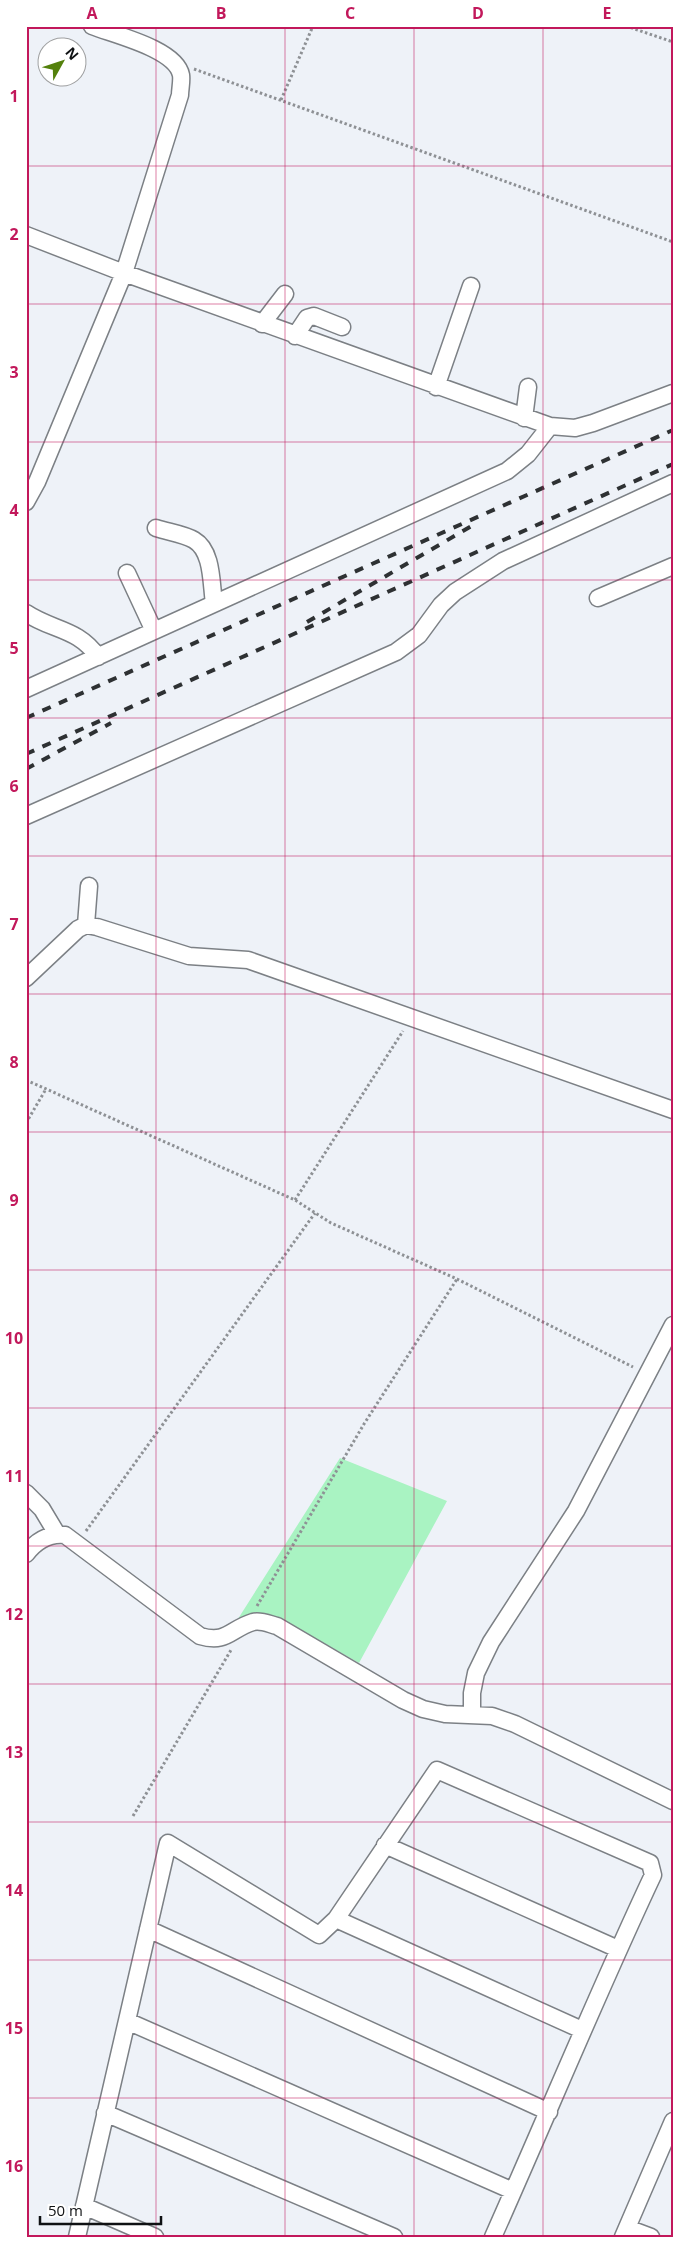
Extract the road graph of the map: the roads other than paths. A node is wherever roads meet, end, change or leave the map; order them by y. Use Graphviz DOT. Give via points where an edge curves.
graph roads {
  1 [pos="92,26"];
  2 [pos="26,235"];
  3 [pos="124,273"];
  4 [pos="471,286"];
  5 [pos="284,294"];
  6 [pos="262,324"];
  7 [pos="342,327"];
  8 [pos="295,336"];
  9 [pos="436,387"];
  10 [pos="528,387"];
  11 [pos="673,393"];
  12 [pos="524,418"];
  13 [pos="550,426"];
  14 [pos="673,483"];
  15 [pos="26,502"];
  16 [pos="156,528"];
  17 [pos="673,566"];
  18 [pos="127,573"];
  19 [pos="598,598"];
  20 [pos="214,603"];
  21 [pos="26,613"];
  22 [pos="154,631"];
  23 [pos="98,657"];
  24 [pos="26,689"];
  25 [pos="26,816"];
  26 [pos="89,886"];
  27 [pos="86,926"];
  28 [pos="26,978"];
  29 [pos="673,1110"];
  30 [pos="673,1325"];
  31 [pos="26,1494"];
  32 [pos="56,1534"];
  33 [pos="26,1554"];
  34 [pos="472,1714"];
  35 [pos="673,1802"];
  36 [pos="385,1845"];
  37 [pos="336,1919"];
  38 [pos="148,1929"];
  39 [pos="618,1950"];
  40 [pos="127,2021"];
  41 [pos="582,2030"];
  42 [pos="549,2112"];
  43 [pos="105,2113"];
  44 [pos="673,2121"];
  45 [pos="667,2151"];
  46 [pos="513,2191"];
  47 [pos="84,2206"];
  48 [pos="625,2232"];
  49 [pos="77,2237"];
  50 [pos="155,2237"];
  51 [pos="394,2237"];
  52 [pos="493,2237"];
  53 [pos="651,2237"];
  1 -- 3 [label="street" via="159,51 175,62 181,75 180,95"];
  2 -- 3 [label="street"];
  3 -- 6 [label="street"];
  3 -- 15 [label="street" via="45,464"];
  4 -- 9 [label="street"];
  5 -- 6 [label="street"];
  6 -- 8 [label="street"];
  7 -- 8 [label="street" via="314,316 307,318"];
  8 -- 9 [label="street"];
  9 -- 12 [label="street"];
  10 -- 12 [label="street"];
  11 -- 13 [label="street" via="594,424 575,428"];
  12 -- 13 [label="street"];
  13 -- 20 [label="street" via="528,454 507,471"];
  14 -- 25 [label="street" via="503,561 455,592 419,635 396,652"];
  16 -- 20 [label="street" via="193,539 202,546 208,559"];
  17 -- 19 [label="street"];
  18 -- 22 [label="street"];
  20 -- 22 [label="street"];
  21 -- 23 [label="street" via="89,643"];
  22 -- 23 [label="street"];
  23 -- 24 [label="street"];
  26 -- 27 [label="street"];
  27 -- 28 [label="street" via="70,936"];
  27 -- 29 [label="street" via="189,956 248,960"];
  30 -- 34 [label="street" via="576,1511 491,1642 476,1673"];
  31 -- 32 [label="street" via="42,1508"];
  32 -- 33 [label="street" via="42,1538"];
  32 -- 34 [label="street" via="65,1535 200,1636 213,1640 222,1638 253,1622 277,1626 403,1700 445,1714"];
  34 -- 35 [label="street" via="492,1716 514,1724"];
  36 -- 37 [label="street"];
  36 -- 39 [label="street"];
  36 -- 39 [label="street" via="437,1770 650,1863 653,1874"];
  37 -- 38 [label="street" via="319,1935 168,1843"];
  37 -- 41 [label="street"];
  38 -- 40 [label="street"];
  38 -- 42 [label="street"];
  39 -- 41 [label="street"];
  40 -- 43 [label="street"];
  40 -- 46 [label="street"];
  41 -- 42 [label="street"];
  42 -- 46 [label="street"];
  43 -- 47 [label="street"];
  43 -- 51 [label="street"];
  44 -- 45 [label="street"];
  45 -- 48 [label="street"];
  46 -- 52 [label="street"];
  47 -- 49 [label="street"];
  47 -- 50 [label="street"];
  48 -- 53 [label="street"];
}
